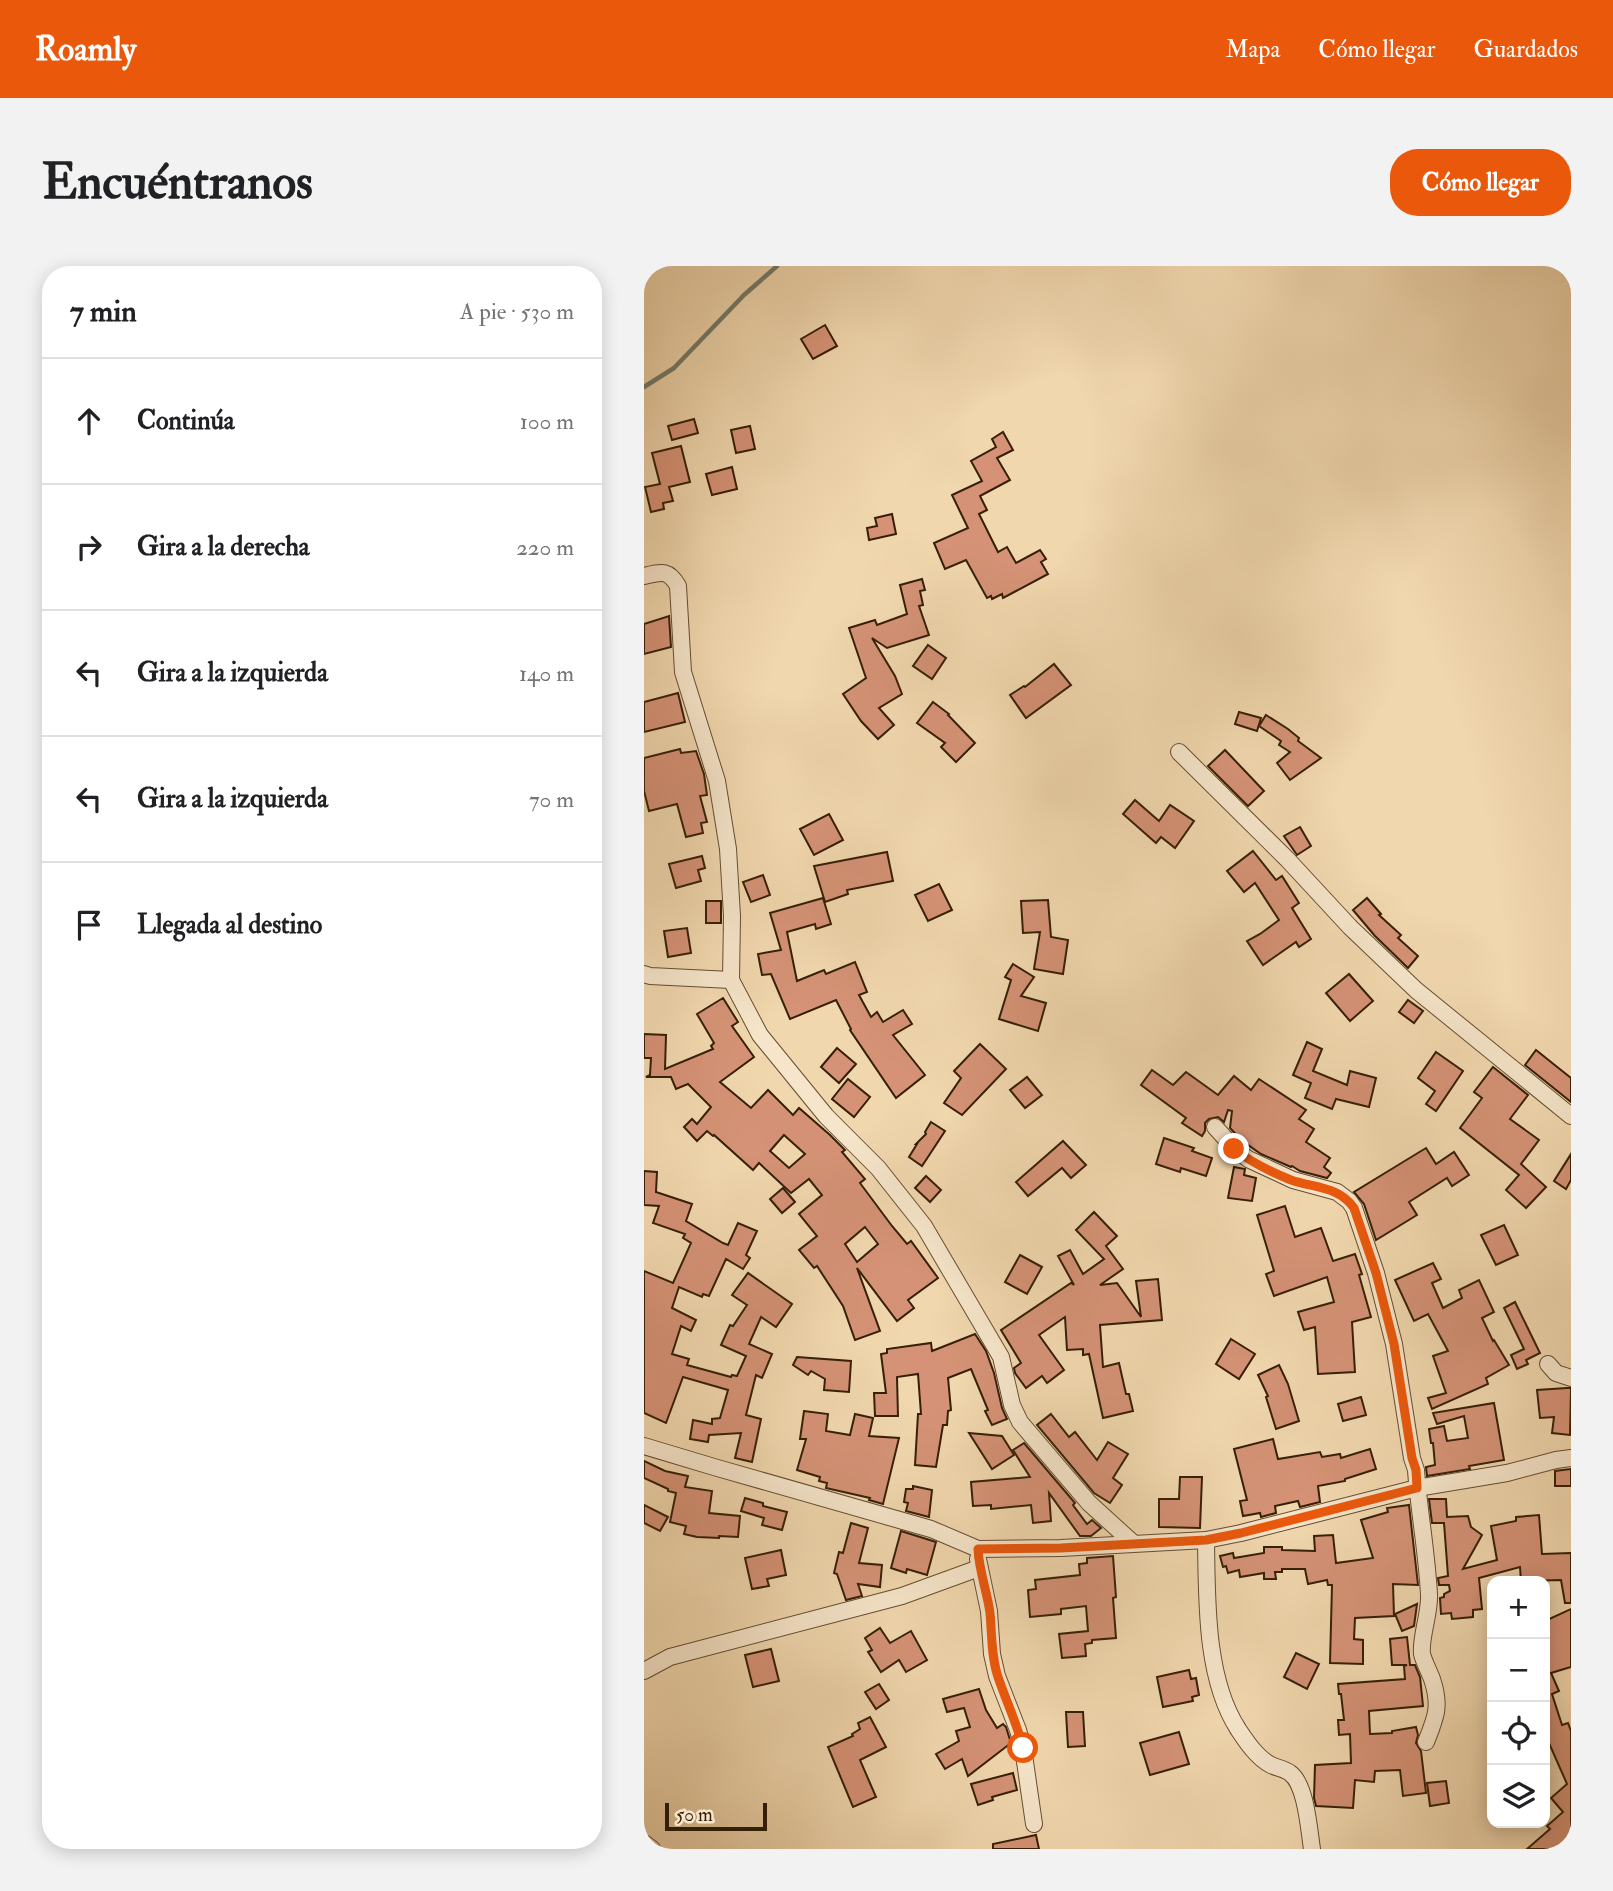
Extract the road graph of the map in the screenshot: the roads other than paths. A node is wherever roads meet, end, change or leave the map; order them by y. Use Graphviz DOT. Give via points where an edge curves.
graph roads {
  1 [pos="644,576"];
  2 [pos="1179,752"];
  3 [pos="644,974"];
  4 [pos="731,981"];
  5 [pos="1571,1116"];
  6 [pos="1215,1127"];
  7 [pos="1548,1364"];
  8 [pos="1571,1378"];
  9 [pos="644,1446"];
  10 [pos="1571,1458"];
  11 [pos="1417,1488"];
  12 [pos="1206,1540"];
  13 [pos="1133,1543"];
  14 [pos="978,1549"];
  15 [pos="979,1567"];
  16 [pos="644,1671"];
  17 [pos="1426,1742"];
  18 [pos="1034,1824"];
  19 [pos="644,1843"];
  20 [pos="652,1849"];
  21 [pos="1312,1849"];
  1 -- 4 [label="street" via="666,573 678,586 683,672 717,781 728,849"];
  2 -- 5 [label="street" via="1416,990"];
  3 -- 4 [label="street"];
  4 -- 13 [label="street" via="760,1035 924,1226 1002,1357 1020,1422 1089,1503"];
  6 -- 11 [label="street" via="1248,1159 1293,1180 1337,1192 1354,1208 1394,1344"];
  7 -- 8 [label="street" via="1556,1373"];
  9 -- 14 [label="street" via="931,1529"];
  10 -- 11 [label="street"];
  11 -- 12 [label="street"];
  11 -- 17 [label="street" via="1429,1597 1422,1655 1437,1707"];
  12 -- 13 [label="street"];
  12 -- 21 [label="street" via="1207,1612 1226,1706 1250,1746 1268,1763 1292,1773 1300,1785"];
  13 -- 14 [label="street"];
  14 -- 15 [label="street"];
  15 -- 16 [label="street" via="910,1594 670,1657"];
  15 -- 18 [label="street" via="992,1654 1023,1748"];
  19 -- 20 [label="street"];
}
